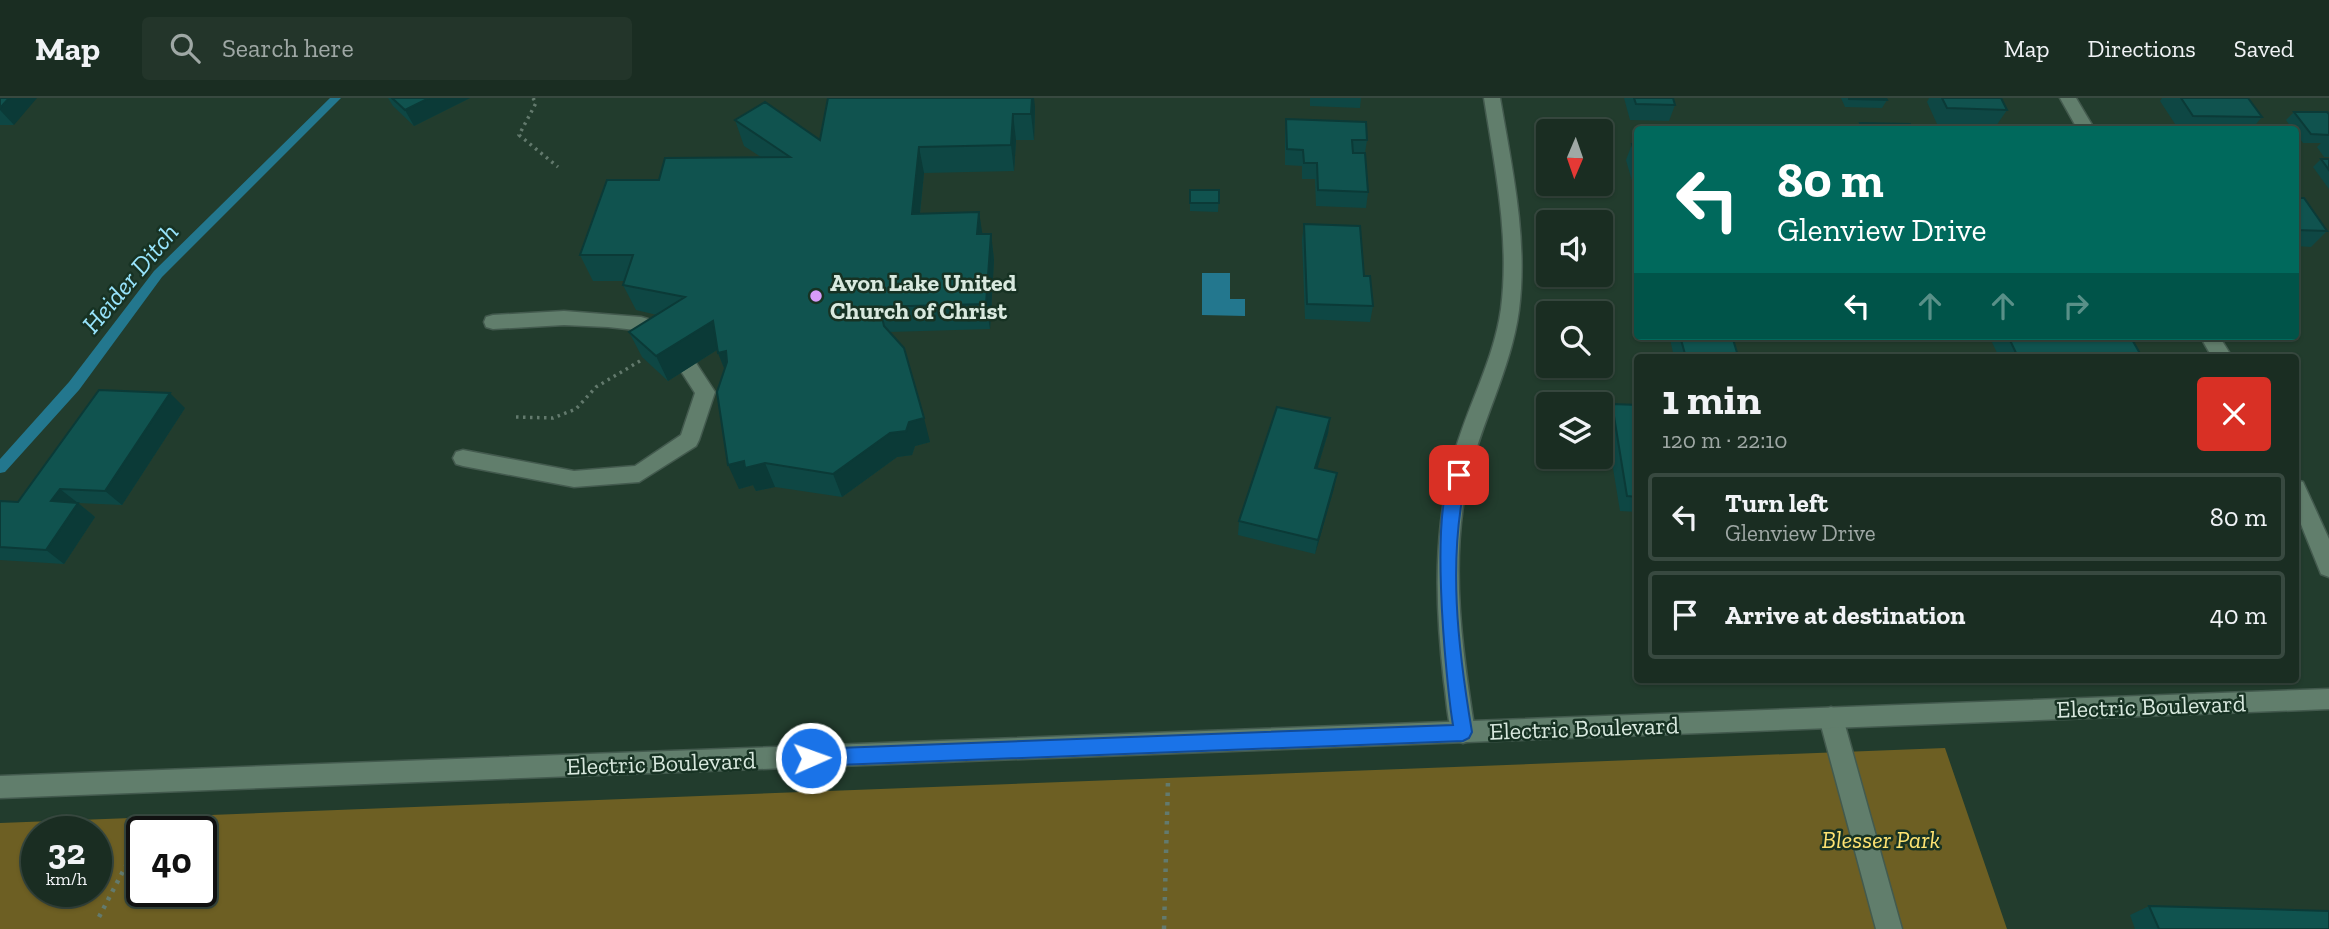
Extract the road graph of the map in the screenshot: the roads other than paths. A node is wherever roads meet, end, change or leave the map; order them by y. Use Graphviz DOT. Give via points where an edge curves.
graph roads {
  1 [pos="1492,98"];
  2 [pos="2068,98"];
  3 [pos="2085,126"];
  4 [pos="493,323"];
  5 [pos="664,342"];
  6 [pos="689,368"];
  7 [pos="463,458"];
  8 [pos="2299,495"];
  9 [pos="2329,568"];
  10 [pos="2329,699"];
  11 [pos="1831,718"];
  12 [pos="1463,732"];
  13 [pos="0,787"];
  14 [pos="1889,929"];
  1 -- 12 [label="street" via="1514,227 1514,269 1499,357 1465,450 1453,501 1449,611"];
  2 -- 3 [label="street"];
  4 -- 5 [label="street" via="608,320 641,324"];
  6 -- 7 [label="street" via="705,392 689,440 639,474 574,479"];
  8 -- 9 [label="street"];
  10 -- 11 [label="street, Electric Boulevard"];
  11 -- 12 [label="street, Electric Boulevard"];
  11 -- 14 [label="street"];
  12 -- 13 [label="street, Electric Boulevard"];
}
